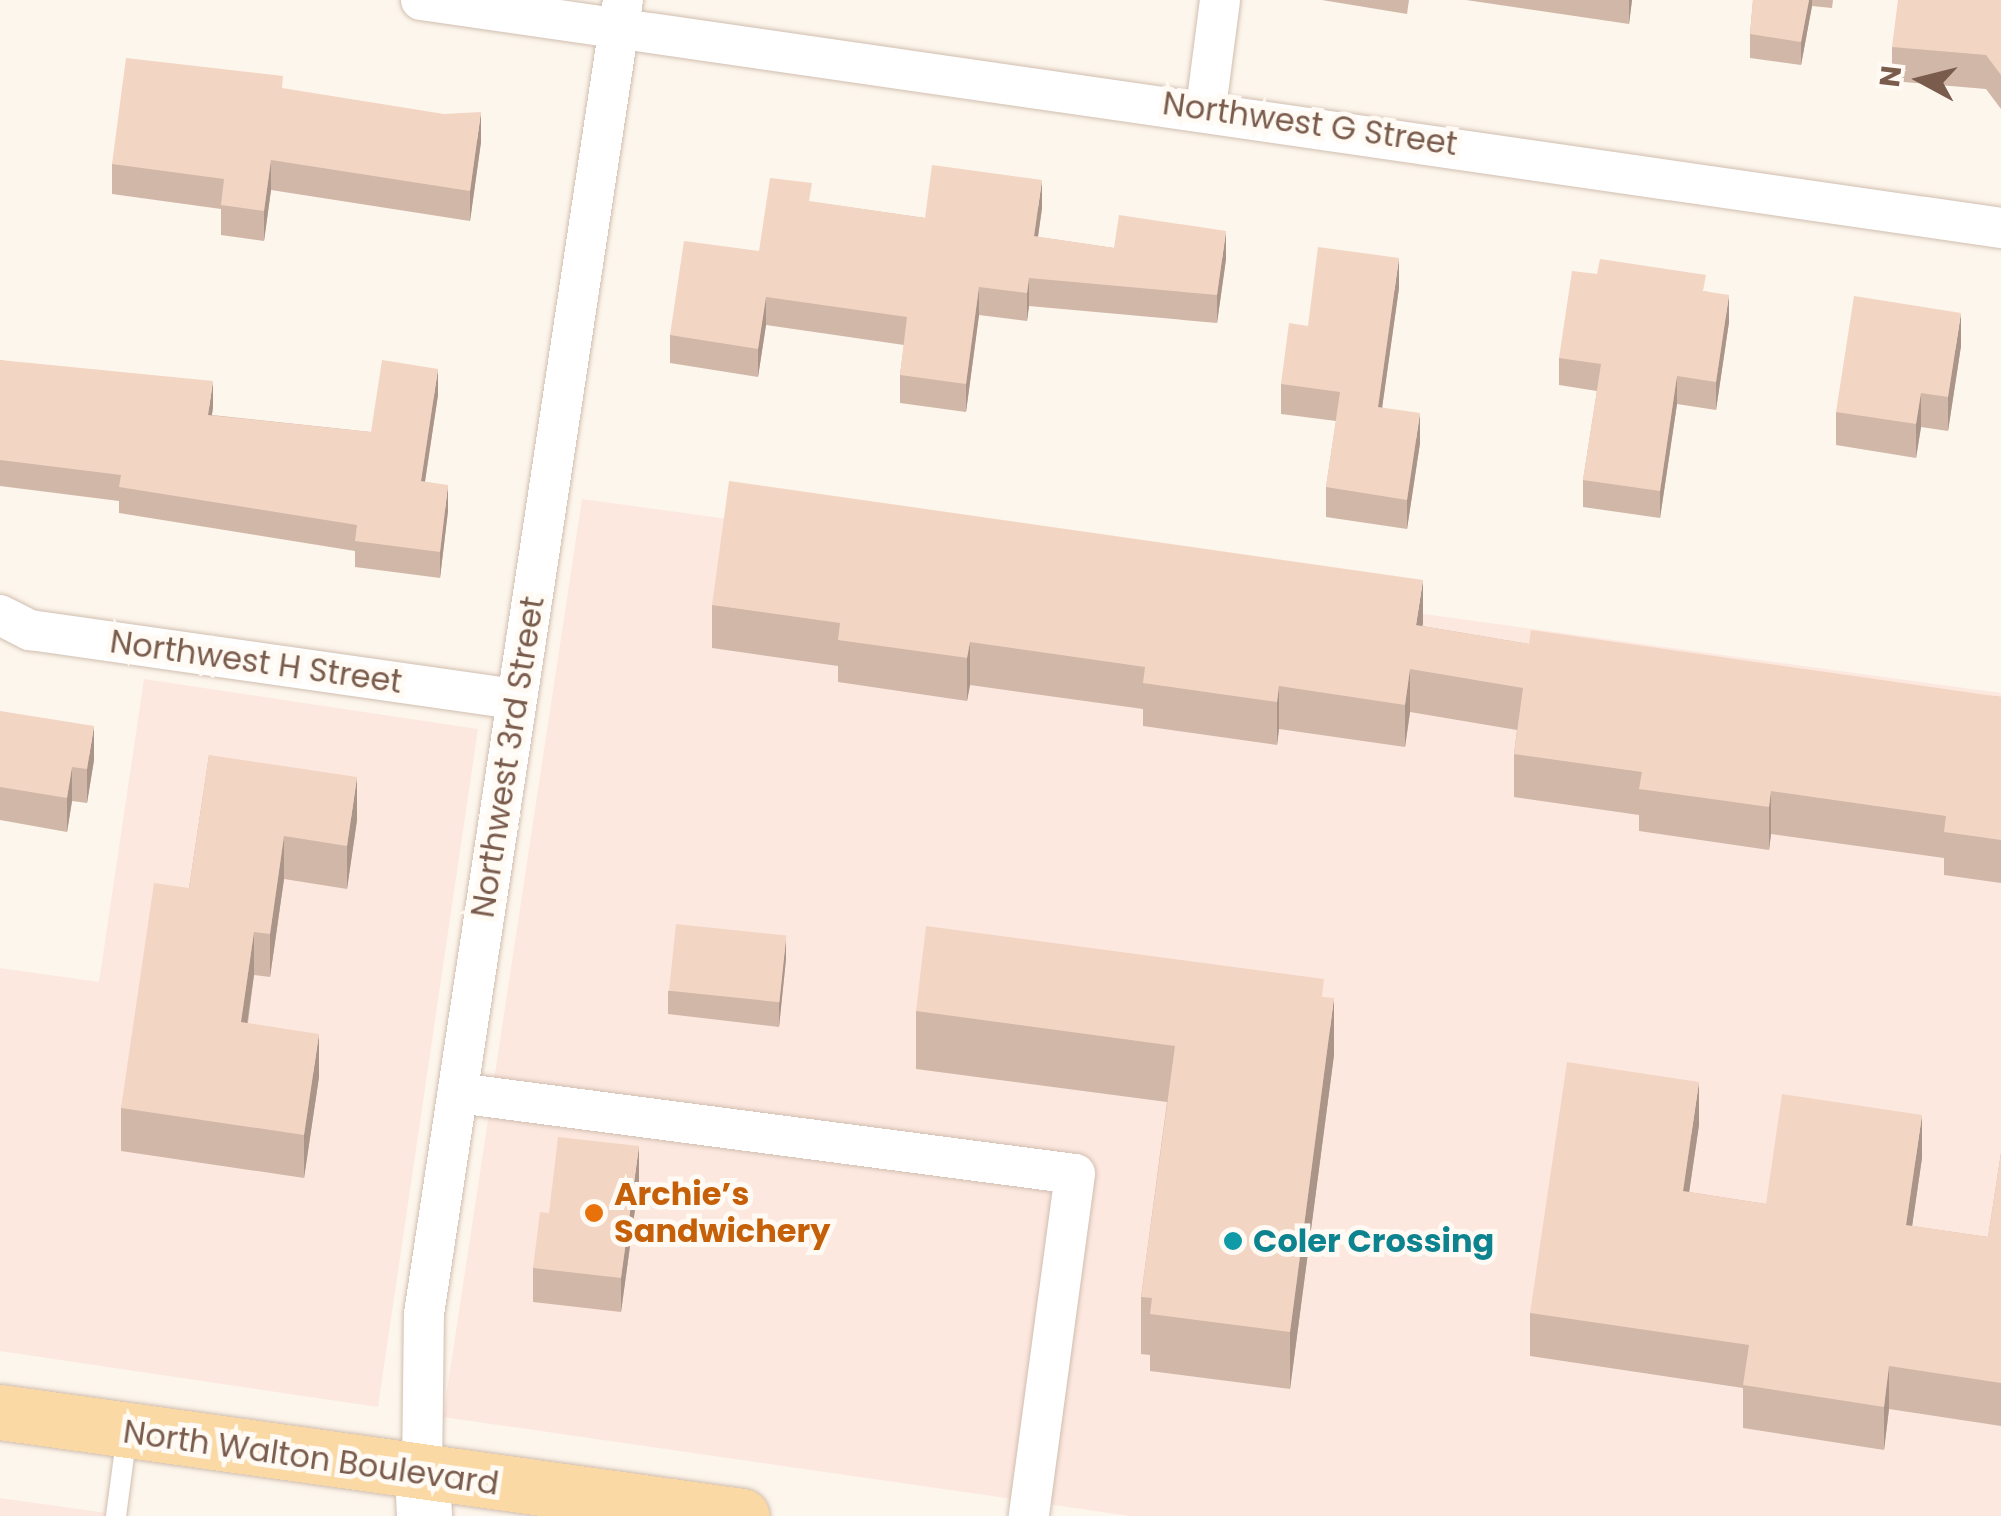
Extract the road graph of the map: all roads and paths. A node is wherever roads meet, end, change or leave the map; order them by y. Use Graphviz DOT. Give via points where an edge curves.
graph roads {
  1 [pos="421,0"];
  2 [pos="1220,0"];
  3 [pos="621,14"];
  4 [pos="1206,108"];
  5 [pos="2001,228"];
  6 [pos="0,614"];
  7 [pos="516,699"];
  8 [pos="458,1092"];
  9 [pos="0,1412"];
  10 [pos="127,1430"];
  11 [pos="423,1494"];
  12 [pos="116,1516"];
  13 [pos="742,1516"];
  14 [pos="1029,1516"];
  1 -- 3 [label="street, Northwest G Street"];
  2 -- 4 [label="street"];
  3 -- 4 [label="street, Northwest G Street"];
  3 -- 7 [label="street, Northwest 3rd Street"];
  4 -- 5 [label="street, Northwest G Street"];
  6 -- 7 [label="street, Northwest H Street" via="30,630"];
  7 -- 8 [label="street, Northwest 3rd Street"];
  8 -- 11 [label="street, Northwest 3rd Street" via="418,1370"];
  8 -- 14 [label="street" via="1075,1174"];
  9 -- 10 [label="main road, North Walton Boulevard"];
  10 -- 11 [label="main road, North Walton Boulevard"];
  10 -- 12 [label="lane"];
  11 -- 13 [label="main road, North Walton Boulevard"];
}
